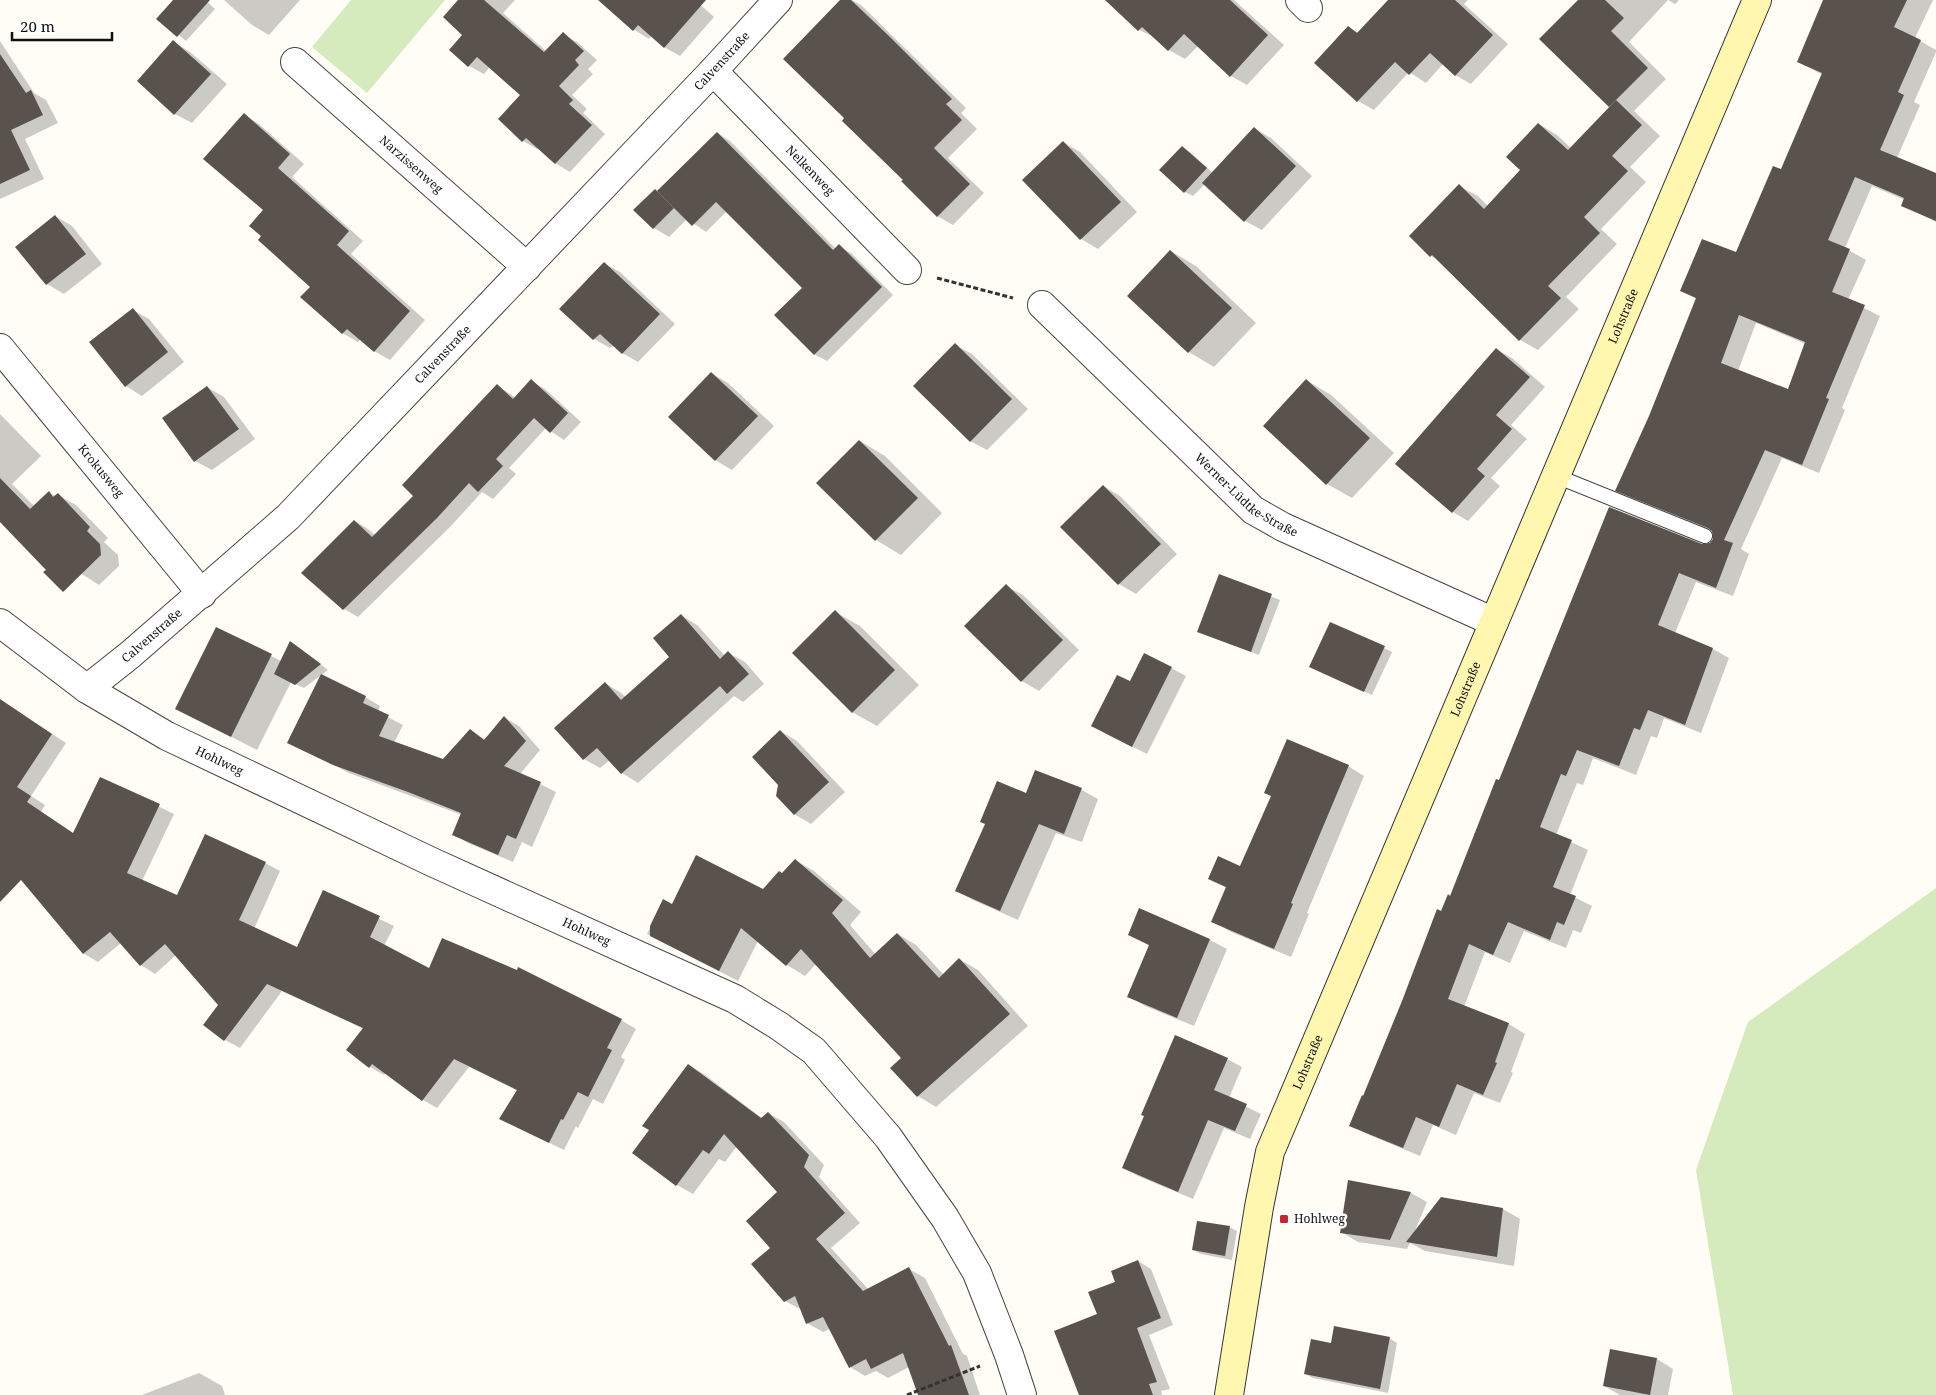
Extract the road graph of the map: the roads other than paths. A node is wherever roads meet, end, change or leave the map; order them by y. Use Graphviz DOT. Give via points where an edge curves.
graph roads {
  1 [pos="778,0"];
  2 [pos="1757,0"];
  3 [pos="295,62"];
  4 [pos="713,71"];
  5 [pos="527,268"];
  6 [pos="907,270"];
  7 [pos="1042,305"];
  8 [pos="0,348"];
  9 [pos="1556,476"];
  10 [pos="1705,536"];
  11 [pos="202,594"];
  12 [pos="1494,622"];
  13 [pos="0,623"];
  14 [pos="87,688"];
  15 [pos="1022,1395"];
  16 [pos="1229,1395"];
  1 -- 4 [label="street, Calvenstraße"];
  2 -- 9 [label="main road, Lohstraße"];
  3 -- 5 [label="street, Narzissenweg"];
  4 -- 5 [label="street, Calvenstraße"];
  4 -- 6 [label="street, Nelkenweg"];
  5 -- 11 [label="street, Calvenstraße" via="318,487"];
  7 -- 12 [label="street, Werner-Lüdtke-Straße" via="1253,510 1282,527"];
  8 -- 11 [label="street, Krokusweg"];
  9 -- 10 [label="lane"];
  9 -- 12 [label="main road, Lohstraße"];
  11 -- 14 [label="street, Calvenstraße"];
  12 -- 16 [label="main road, Lohstraße" via="1270,1152 1258,1207"];
  13 -- 14 [label="street, Hohlweg"];
  14 -- 15 [label="street, Hohlweg" via="176,740 441,866 735,999 814,1051 888,1137 945,1218 977,1273"];
}
